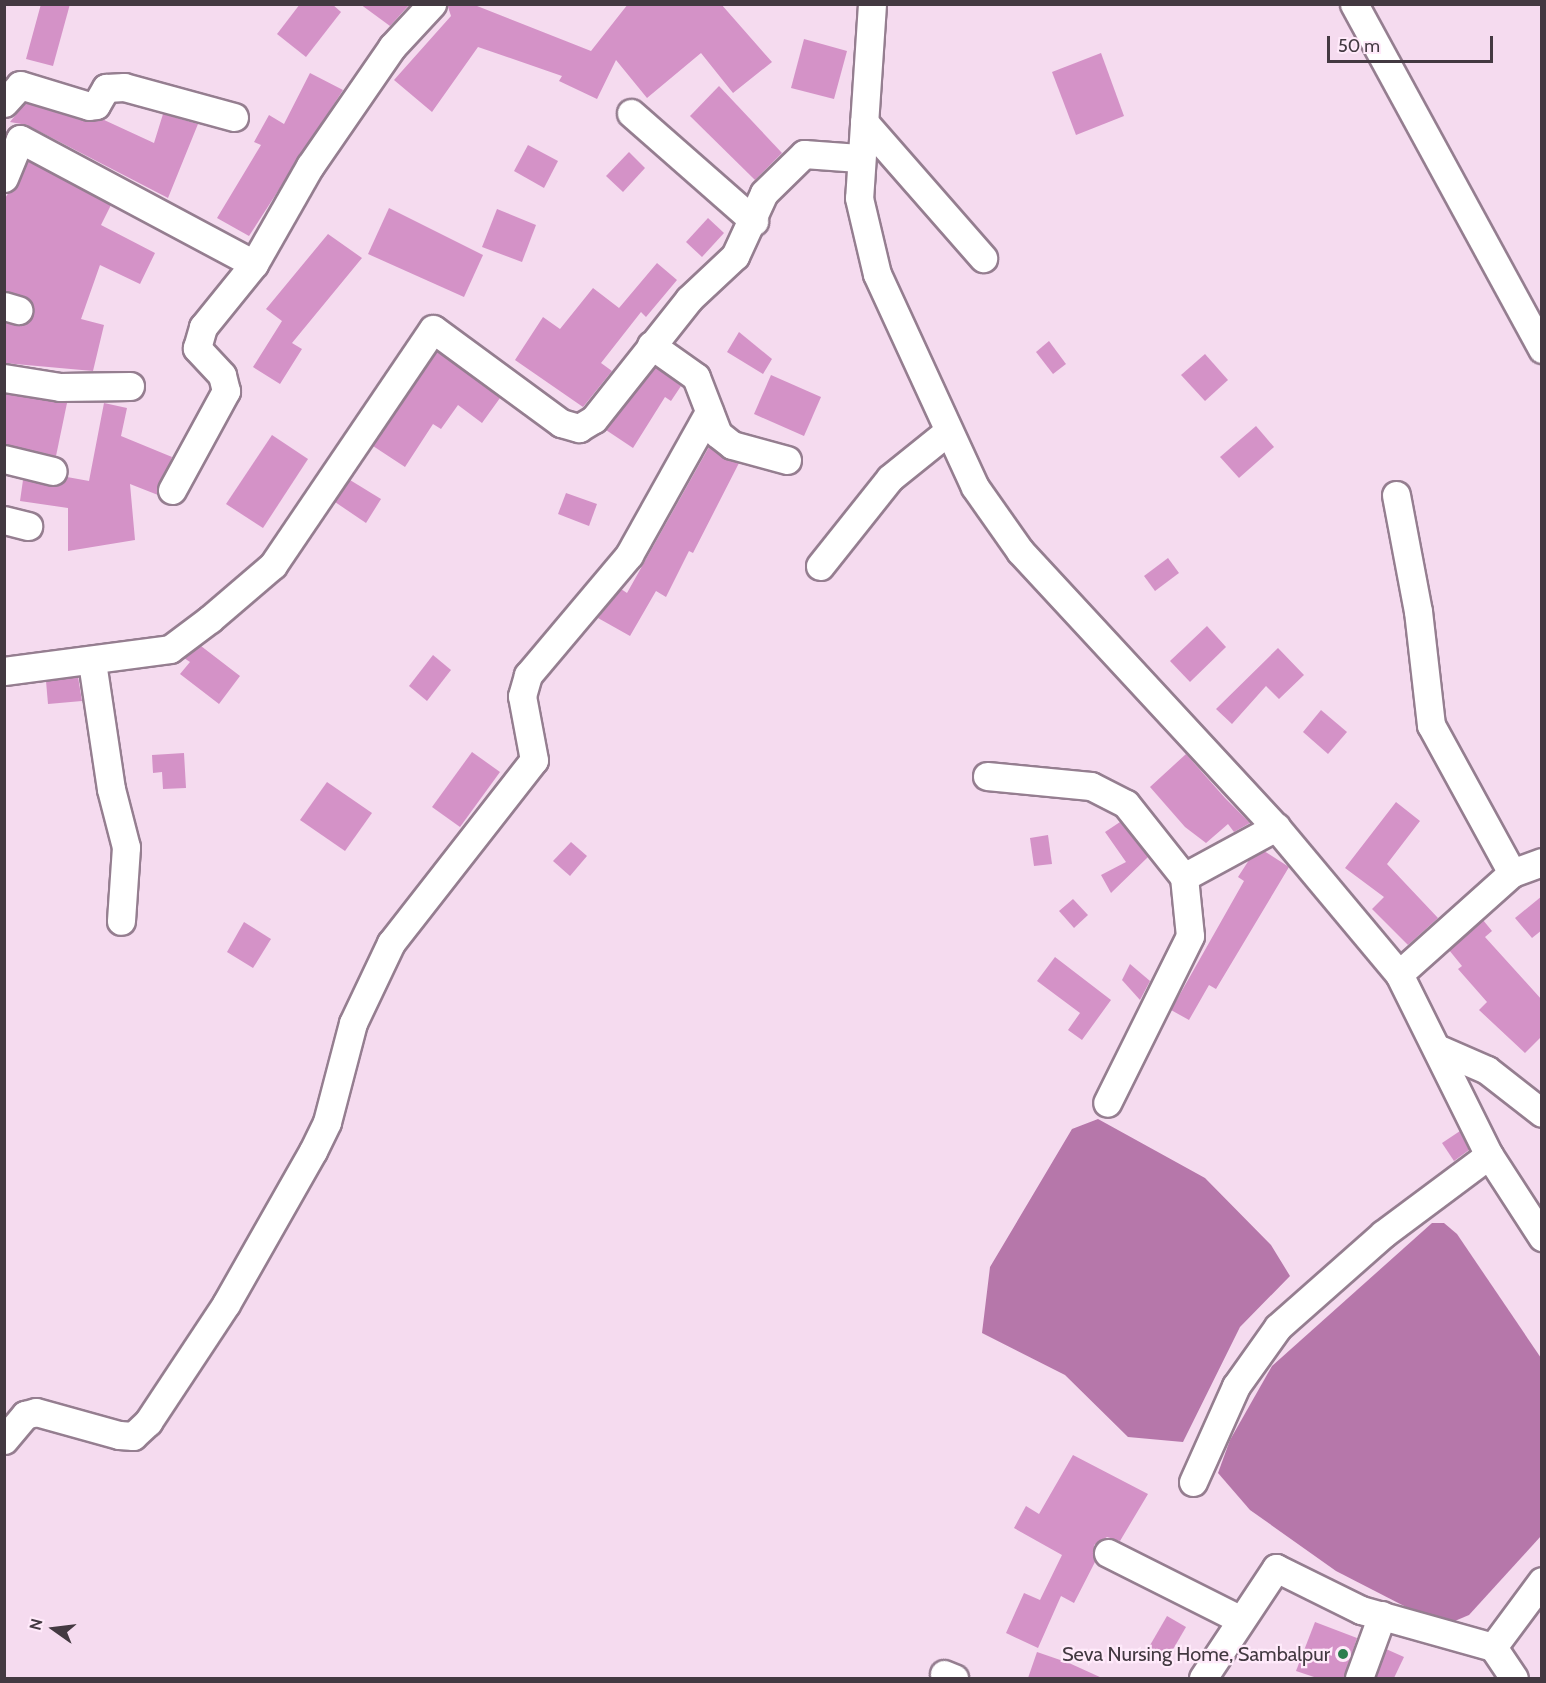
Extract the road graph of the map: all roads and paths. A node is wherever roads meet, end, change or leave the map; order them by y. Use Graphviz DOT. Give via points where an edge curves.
graph roads {
  1 [pos="432,4"];
  2 [pos="872,4"];
  3 [pos="1354,4"];
  4 [pos="4,103"];
  5 [pos="4,112"];
  6 [pos="631,113"];
  7 [pos="234,117"];
  8 [pos="864,122"];
  9 [pos="20,138"];
  10 [pos="859,158"];
  11 [pos="4,178"];
  12 [pos="754,221"];
  13 [pos="983,258"];
  14 [pos="254,264"];
  15 [pos="651,345"];
  16 [pos="1542,349"];
  17 [pos="4,378"];
  18 [pos="130,386"];
  19 [pos="709,412"];
  20 [pos="947,432"];
  21 [pos="4,459"];
  22 [pos="787,460"];
  23 [pos="53,471"];
  24 [pos="172,490"];
  25 [pos="1396,495"];
  26 [pos="820,566"];
  27 [pos="92,662"];
  28 [pos="4,671"];
  29 [pos="987,776"];
  30 [pos="1276,827"];
  31 [pos="1542,862"];
  32 [pos="1512,873"];
  33 [pos="1185,877"];
  34 [pos="121,921"];
  35 [pos="1399,974"];
  36 [pos="1441,1050"];
  37 [pos="1107,1102"];
  38 [pos="1542,1113"];
  39 [pos="1489,1155"];
  40 [pos="1542,1237"];
  41 [pos="4,1440"];
  42 [pos="1193,1482"];
  43 [pos="1108,1553"];
  44 [pos="1542,1581"];
  45 [pos="1382,1615"];
  46 [pos="1239,1619"];
  47 [pos="1493,1647"];
  48 [pos="1203,1678"];
  49 [pos="1359,1678"];
  50 [pos="1514,1678"];
  1 -- 14 [label="street" via="392,47 342,120"];
  2 -- 8 [label="street"];
  3 -- 16 [label="street"];
  4 -- 7 [label="street" via="20,85 89,106 96,105 106,88 124,87"];
  5 -- 9 [label="street"];
  6 -- 12 [label="street"];
  8 -- 10 [label="street"];
  8 -- 13 [label="street"];
  9 -- 11 [label="street"];
  9 -- 14 [label="street"];
  10 -- 12 [label="street" via="804,154 764,193"];
  10 -- 20 [label="street" via="859,198 877,274"];
  12 -- 15 [label="street" via="735,256"];
  14 -- 24 [label="street" via="197,340 201,356 222,375 226,391"];
  15 -- 19 [label="street" via="696,377"];
  15 -- 27 [label="street" via="594,419 574,428 433,329 273,565 170,649"];
  17 -- 18 [label="street" via="60,387"];
  19 -- 22 [label="street" via="718,434 732,445"];
  19 -- 41 [label="street" via="629,555 528,675 522,696 534,760 391,943 353,1023 327,1122 313,1151 226,1304 148,1422 133,1436 119,1435 36,1412 26,1414"];
  20 -- 26 [label="street" via="890,478"];
  20 -- 30 [label="street" via="975,487 1020,551"];
  21 -- 23 [label="street"];
  25 -- 32 [label="street" via="1418,611 1431,725"];
  27 -- 28 [label="street"];
  27 -- 34 [label="street" via="111,789 126,847"];
  29 -- 33 [label="street" via="1091,786 1126,804"];
  30 -- 33 [label="street"];
  30 -- 35 [label="street"];
  31 -- 32 [label="street"];
  32 -- 35 [label="street"];
  33 -- 37 [label="street" via="1190,936"];
  35 -- 36 [label="street"];
  36 -- 38 [label="street" via="1487,1070"];
  36 -- 39 [label="street"];
  39 -- 40 [label="street"];
  39 -- 42 [label="street" via="1383,1234 1278,1327 1236,1386"];
  43 -- 46 [label="street"];
  44 -- 47 [label="street"];
  45 -- 46 [label="street" via="1276,1568"];
  45 -- 47 [label="street"];
  45 -- 49 [label="street"];
  46 -- 48 [label="street"];
  47 -- 50 [label="street"];
}
